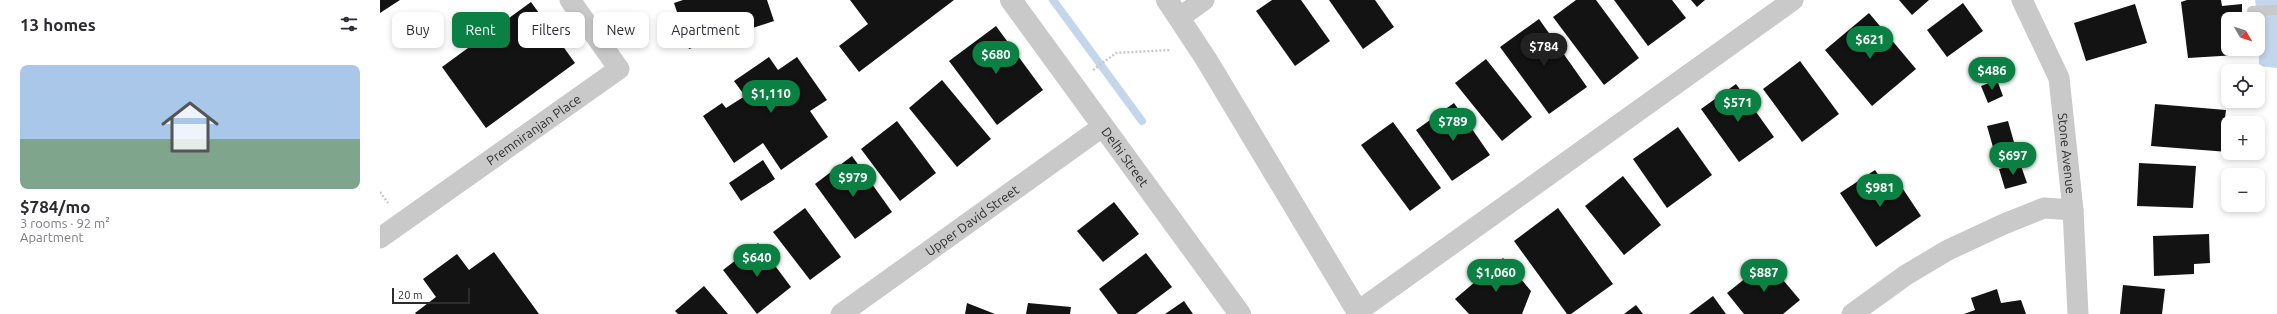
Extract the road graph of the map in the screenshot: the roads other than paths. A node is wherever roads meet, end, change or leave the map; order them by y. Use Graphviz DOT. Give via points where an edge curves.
graph roads {
  1 [pos="570,0"];
  2 [pos="1011,0"];
  3 [pos="1204,0"];
  4 [pos="1793,0"];
  5 [pos="2022,0"];
  6 [pos="1173,9"];
  7 [pos="2277,10"];
  8 [pos="2252,11"];
  9 [pos="1102,127"];
  10 [pos="2073,210"];
  11 [pos="380,238"];
  12 [pos="1358,313"];
  13 [pos="841,314"];
  14 [pos="1240,314"];
  15 [pos="1852,314"];
  16 [pos="2078,314"];
  1 -- 11 [label="street, Premniranjan Place" via="619,69"];
  2 -- 9 [label="street, Delhi Street"];
  3 -- 6 [label="street"];
  4 -- 12 [label="street"];
  5 -- 10 [label="street, Stone Avenue" via="2059,78"];
  6 -- 12 [label="street"];
  7 -- 8 [label="lane"];
  9 -- 13 [label="street, Upper David Street"];
  9 -- 14 [label="street, Delhi Street"];
  10 -- 15 [label="street" via="2044,208 1948,250 1906,275"];
  10 -- 16 [label="street, Stone Avenue"];
}
